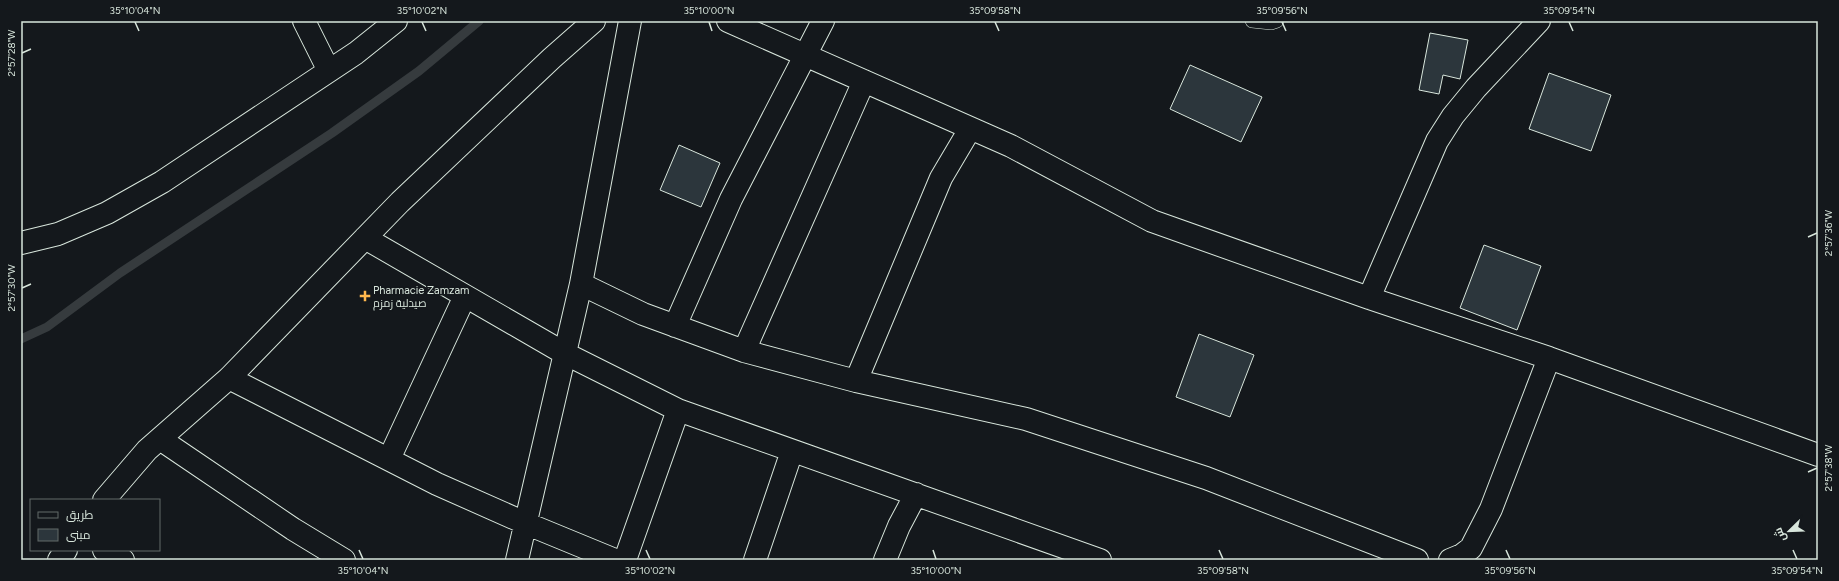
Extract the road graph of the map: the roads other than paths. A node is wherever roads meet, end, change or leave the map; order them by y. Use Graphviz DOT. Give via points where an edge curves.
graph roads {
  1 [pos="304,21"];
  2 [pos="396,21"];
  3 [pos="594,21"];
  4 [pos="630,21"];
  5 [pos="728,21"];
  6 [pos="823,21"];
  7 [pos="1252,21"];
  8 [pos="1277,21"];
  9 [pos="1539,21"];
  10 [pos="807,55"];
  11 [pos="329,71"];
  12 [pos="864,81"];
  13 [pos="970,129"];
  14 [pos="365,238"];
  15 [pos="21,243"];
  16 [pos="581,284"];
  17 [pos="465,296"];
  18 [pos="1369,298"];
  19 [pos="675,326"];
  20 [pos="744,351"];
  21 [pos="564,353"];
  22 [pos="1549,358"];
  23 [pos="229,378"];
  24 [pos="856,380"];
  25 [pos="678,410"];
  26 [pos="160,439"];
  27 [pos="792,451"];
  28 [pos="1818,455"];
  29 [pos="389,459"];
  30 [pos="916,494"];
  31 [pos="105,499"];
  32 [pos="525,523"];
  33 [pos="65,551"];
  34 [pos="106,551"];
  35 [pos="59,560"];
  36 [pos="123,560"];
  37 [pos="344,560"];
  38 [pos="517,560"];
  39 [pos="615,560"];
  40 [pos="625,560"];
  41 [pos="755,560"];
  42 [pos="885,560"];
  43 [pos="1100,560"];
  44 [pos="1417,560"];
  45 [pos="1450,560"];
  1 -- 11 [label="street"];
  2 -- 11 [label="street"];
  3 -- 14 [label="street" via="552,58"];
  4 -- 16 [label="street"];
  5 -- 10 [label="street"];
  6 -- 10 [label="street"];
  7 -- 8 [label="lane"];
  9 -- 18 [label="street" via="1476,88 1441,135"];
  10 -- 12 [label="street"];
  10 -- 19 [label="street" via="731,199"];
  11 -- 15 [label="street" via="162,182 107,213 58,234"];
  12 -- 13 [label="street"];
  12 -- 20 [label="street"];
  13 -- 18 [label="street" via="1011,146 1152,222"];
  13 -- 24 [label="street" via="941,178"];
  14 -- 17 [label="street"];
  14 -- 23 [label="street"];
  16 -- 19 [label="street" via="643,314"];
  16 -- 21 [label="street"];
  17 -- 21 [label="street"];
  17 -- 29 [label="street"];
  18 -- 22 [label="street"];
  19 -- 20 [label="street"];
  20 -- 24 [label="street"];
  21 -- 25 [label="street"];
  21 -- 32 [label="street"];
  22 -- 28 [label="street"];
  22 -- 45 [label="street" via="1472,548"];
  23 -- 26 [label="street"];
  23 -- 29 [label="street"];
  24 -- 44 [label="street" via="1026,419 1206,478"];
  25 -- 27 [label="street"];
  25 -- 40 [label="street"];
  26 -- 31 [label="street"];
  26 -- 37 [label="street" via="292,529"];
  27 -- 30 [label="street"];
  27 -- 41 [label="street"];
  29 -- 32 [label="street" via="437,484"];
  30 -- 42 [label="street"];
  30 -- 43 [label="street"];
  32 -- 38 [label="street"];
  32 -- 39 [label="street"];
  33 -- 35 [label="street"];
  34 -- 36 [label="street"];
}
